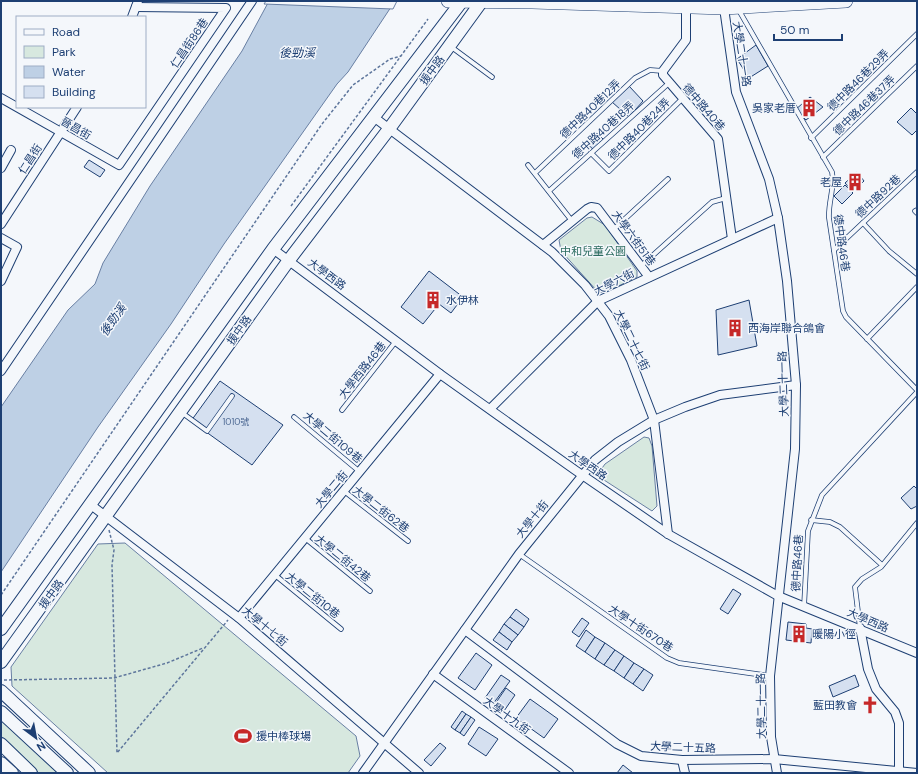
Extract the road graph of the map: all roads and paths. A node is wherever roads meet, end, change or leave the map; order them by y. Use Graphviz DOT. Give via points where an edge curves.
graph roads {
  1 [pos="252,1"];
  2 [pos="448,1"];
  3 [pos="462,1"];
  4 [pos="846,1"];
  5 [pos="482,2"];
  6 [pos="137,4"];
  7 [pos="686,4"];
  8 [pos="729,4"];
  9 [pos="132,16"];
  10 [pos="428,19"];
  11 [pos="917,34"];
  12 [pos="450,46"];
  13 [pos="401,56"];
  14 [pos="917,66"];
  15 [pos="663,71"];
  16 [pos="385,77"];
  17 [pos="492,77"];
  18 [pos="669,84"];
  19 [pos="1,98"];
  20 [pos="682,98"];
  21 [pos="16,107"];
  22 [pos="18,108"];
  23 [pos="76,108"];
  24 [pos="374,118"];
  25 [pos="389,129"];
  26 [pos="60,132"];
  27 [pos="811,138"];
  28 [pos="11,150"];
  29 [pos="592,153"];
  30 [pos="823,157"];
  31 [pos="119,165"];
  32 [pos="528,165"];
  33 [pos="1,168"];
  34 [pos="917,172"];
  35 [pos="535,173"];
  36 [pos="668,180"];
  37 [pos="549,191"];
  38 [pos="726,198"];
  39 [pos="917,210"];
  40 [pos="917,213"];
  41 [pos="778,218"];
  42 [pos="572,221"];
  43 [pos="862,223"];
  44 [pos="1,224"];
  45 [pos="614,229"];
  46 [pos="1,238"];
  47 [pos="732,238"];
  48 [pos="543,245"];
  49 [pos="273,249"];
  50 [pos="834,250"];
  51 [pos="289,260"];
  52 [pos="640,266"];
  53 [pos="917,274"];
  54 [pos="649,277"];
  55 [pos="1,280"];
  56 [pos="917,288"];
  57 [pos="598,301"];
  58 [pos="867,339"];
  59 [pos="396,341"];
  60 [pos="1,371"];
  61 [pos="440,374"];
  62 [pos="796,385"];
  63 [pos="917,391"];
  64 [pos="232,396"];
  65 [pos="490,409"];
  66 [pos="342,410"];
  67 [pos="181,412"];
  68 [pos="294,417"];
  69 [pos="654,420"];
  70 [pos="360,472"];
  71 [pos="582,475"];
  72 [pos="344,491"];
  73 [pos="91,505"];
  74 [pos="106,516"];
  75 [pos="812,520"];
  76 [pos="917,523"];
  77 [pos="668,534"];
  78 [pos="305,538"];
  79 [pos="408,541"];
  80 [pos="519,554"];
  81 [pos="882,565"];
  82 [pos="274,575"];
  83 [pos="370,591"];
  84 [pos="1,595"];
  85 [pos="778,596"];
  86 [pos="804,607"];
  87 [pos="236,616"];
  88 [pos="860,628"];
  89 [pos="1,629"];
  90 [pos="341,630"];
  91 [pos="464,630"];
  92 [pos="205,647"];
  93 [pos="917,653"];
  94 [pos="1,662"];
  95 [pos="433,674"];
  96 [pos="770,676"];
  97 [pos="114,678"];
  98 [pos="1,680"];
  99 [pos="1,691"];
  100 [pos="1,712"];
  101 [pos="384,742"];
  102 [pos="1,744"];
  103 [pos="774,759"];
  104 [pos="682,760"];
  105 [pos="1,763"];
  106 [pos="899,770"];
  107 [pos="917,772"];
  108 [pos="12,773"];
  109 [pos="31,773"];
  110 [pos="67,773"];
  111 [pos="89,773"];
  112 [pos="363,773"];
  113 [pos="419,773"];
  114 [pos="569,773"];
  115 [pos="685,773"];
  116 [pos="777,773"];
  1 -- 60 [label="street"];
  2 -- 3 [label="main road"];
  3 -- 5 [label="main road"];
  3 -- 24 [label="street, 援中路"];
  4 -- 8 [label="main road"];
  5 -- 7 [label="main road"];
  5 -- 12 [label="street, 援中路"];
  6 -- 9 [label="street"];
  6 -- 31 [label="street, 仁昌街86巷" via="226,8"];
  7 -- 8 [label="main road"];
  7 -- 15 [label="street" via="686,40"];
  8 -- 27 [label="lane, 德中路46巷"];
  8 -- 41 [label="street, 大學二十一路" via="736,92 769,179"];
  10 -- 13 [label="path"];
  11 -- 27 [label="lane, 德中路46巷29弄"];
  12 -- 17 [label="lane"];
  12 -- 25 [label="street, 援中路"];
  13 -- 16 [label="path"];
  13 -- 84 [label="path" via="390,59 353,85 322,124"];
  14 -- 30 [label="lane, 德中路46巷37弄"];
  15 -- 18 [label="street, 德中路40巷"];
  15 -- 35 [label="lane, 德中路40巷12弄" via="650,70 635,78"];
  18 -- 20 [label="street, 德中路40巷"];
  18 -- 29 [label="lane, 德中路40巷18弄"];
  19 -- 21 [label="street, 晉昌街"];
  20 -- 29 [label="lane, 德中路40巷24弄" via="609,171"];
  20 -- 38 [label="street, 德中路40巷" via="718,139"];
  22 -- 26 [label="street, 晉昌街"];
  23 -- 26 [label="street, 仁昌街"];
  24 -- 25 [label="street, 大學二十七街"];
  24 -- 49 [label="street, 援中路"];
  25 -- 48 [label="street, 大學二十七街"];
  25 -- 51 [label="street, 援中路"];
  26 -- 31 [label="street, 晉昌街"];
  26 -- 44 [label="street, 仁昌街"];
  27 -- 30 [label="lane, 德中路46巷"];
  28 -- 33 [label="street"];
  29 -- 37 [label="lane, 德中路40巷18弄"];
  30 -- 50 [label="lane, 德中路46巷" via="834,181 828,208"];
  32 -- 35 [label="lane"];
  34 -- 43 [label="lane, 德中路92巷"];
  35 -- 37 [label="lane"];
  36 -- 45 [label="lane"];
  37 -- 42 [label="lane"];
  38 -- 47 [label="street, 德中路40巷"];
  38 -- 52 [label="lane" via="712,202"];
  39 -- 40 [label="lane"];
  41 -- 47 [label="street, 大學六街"];
  41 -- 62 [label="street, 大學二十一路" via="787,281"];
  42 -- 45 [label="street, 大學六街51巷" via="591,207 597,208"];
  42 -- 48 [label="street, 大學六街51巷"];
  43 -- 50 [label="lane, 德中路92巷"];
  43 -- 53 [label="lane"];
  45 -- 52 [label="street, 大學六街51巷"];
  46 -- 55 [label="street" via="17,247"];
  47 -- 54 [label="street, 大學六街"];
  48 -- 57 [label="street, 大學二十七街"];
  49 -- 51 [label="street, 大學西路"];
  49 -- 73 [label="street, 援中路"];
  50 -- 58 [label="lane, 德中路46巷" via="843,311"];
  51 -- 59 [label="street, 大學西路"];
  51 -- 67 [label="street, 援中路"];
  52 -- 54 [label="street, 大學六街51巷"];
  54 -- 57 [label="street, 大學六街"];
  56 -- 58 [label="lane"];
  57 -- 65 [label="street, 大學六街"];
  57 -- 69 [label="street, 大學二十七街" via="609,316 631,360"];
  58 -- 63 [label="lane, 德中路46巷"];
  59 -- 61 [label="street, 大學西路"];
  59 -- 66 [label="lane, 大學西路46巷"];
  61 -- 65 [label="street, 大學西路"];
  61 -- 70 [label="street, 大學二街"];
  62 -- 69 [label="street, 大學十街" via="720,395"];
  62 -- 85 [label="street, 大學二十一路" via="795,449"];
  63 -- 75 [label="lane, 德中路46巷" via="822,495"];
  64 -- 67 [label="lane" via="207,431"];
  65 -- 71 [label="street, 大學西路"];
  67 -- 74 [label="street, 援中路"];
  68 -- 70 [label="lane, 大學二街109巷"];
  69 -- 71 [label="street, 大學十街" via="618,442 595,460"];
  69 -- 77 [label="street, 大學二十七街"];
  70 -- 72 [label="street, 大學二街"];
  71 -- 77 [label="street, 大學西路"];
  71 -- 80 [label="street, 大學十街"];
  72 -- 78 [label="street, 大學二街"];
  72 -- 79 [label="lane, 大學二街62巷"];
  73 -- 74 [label="street, 大學十七街"];
  73 -- 89 [label="street, 援中路"];
  74 -- 87 [label="street, 大學十七街"];
  74 -- 94 [label="street, 援中路"];
  74 -- 97 [label="path" via="114,550"];
  75 -- 81 [label="lane" via="835,524"];
  75 -- 86 [label="lane, 德中路46巷" via="808,531"];
  76 -- 81 [label="lane"];
  77 -- 85 [label="street, 大學西路"];
  78 -- 82 [label="street, 大學二街"];
  78 -- 83 [label="lane, 大學二街42巷"];
  80 -- 91 [label="street, 大學十街"];
  80 -- 96 [label="lane, 大學十街670巷" via="667,658 679,663"];
  81 -- 88 [label="lane" via="855,587"];
  82 -- 87 [label="street, 大學二街"];
  82 -- 90 [label="lane, 大學二街10巷"];
  85 -- 86 [label="street, 大學西路"];
  85 -- 96 [label="street, 大學二十一路"];
  86 -- 88 [label="street, 大學西路"];
  87 -- 92 [label="path"];
  87 -- 101 [label="street, 大學十七街"];
  88 -- 93 [label="street, 大學西路"];
  88 -- 106 [label="street" via="868,669 876,689 895,712 899,723"];
  91 -- 95 [label="street, 大學十街"];
  91 -- 104 [label="street, 大學二十五路" via="617,744 641,756"];
  92 -- 97 [label="path" via="168,663"];
  92 -- 97 [label="path" via="117,753"];
  95 -- 101 [label="street, 大學十街"];
  95 -- 114 [label="street, 大學十九街"];
  96 -- 103 [label="street, 大學二十一路"];
  97 -- 98 [label="path"];
  99 -- 111 [label="street"];
  100 -- 110 [label="street"];
  101 -- 112 [label="street, 大學十街"];
  101 -- 113 [label="street, 大學十七街"];
  102 -- 109 [label="street"];
  103 -- 104 [label="street, 大學二十五路"];
  103 -- 106 [label="street, 大學二十五路"];
  103 -- 116 [label="street, 大學二十一路"];
  104 -- 115 [label="street"];
  105 -- 108 [label="street"];
  106 -- 107 [label="street, 大學二十五路"];
}
